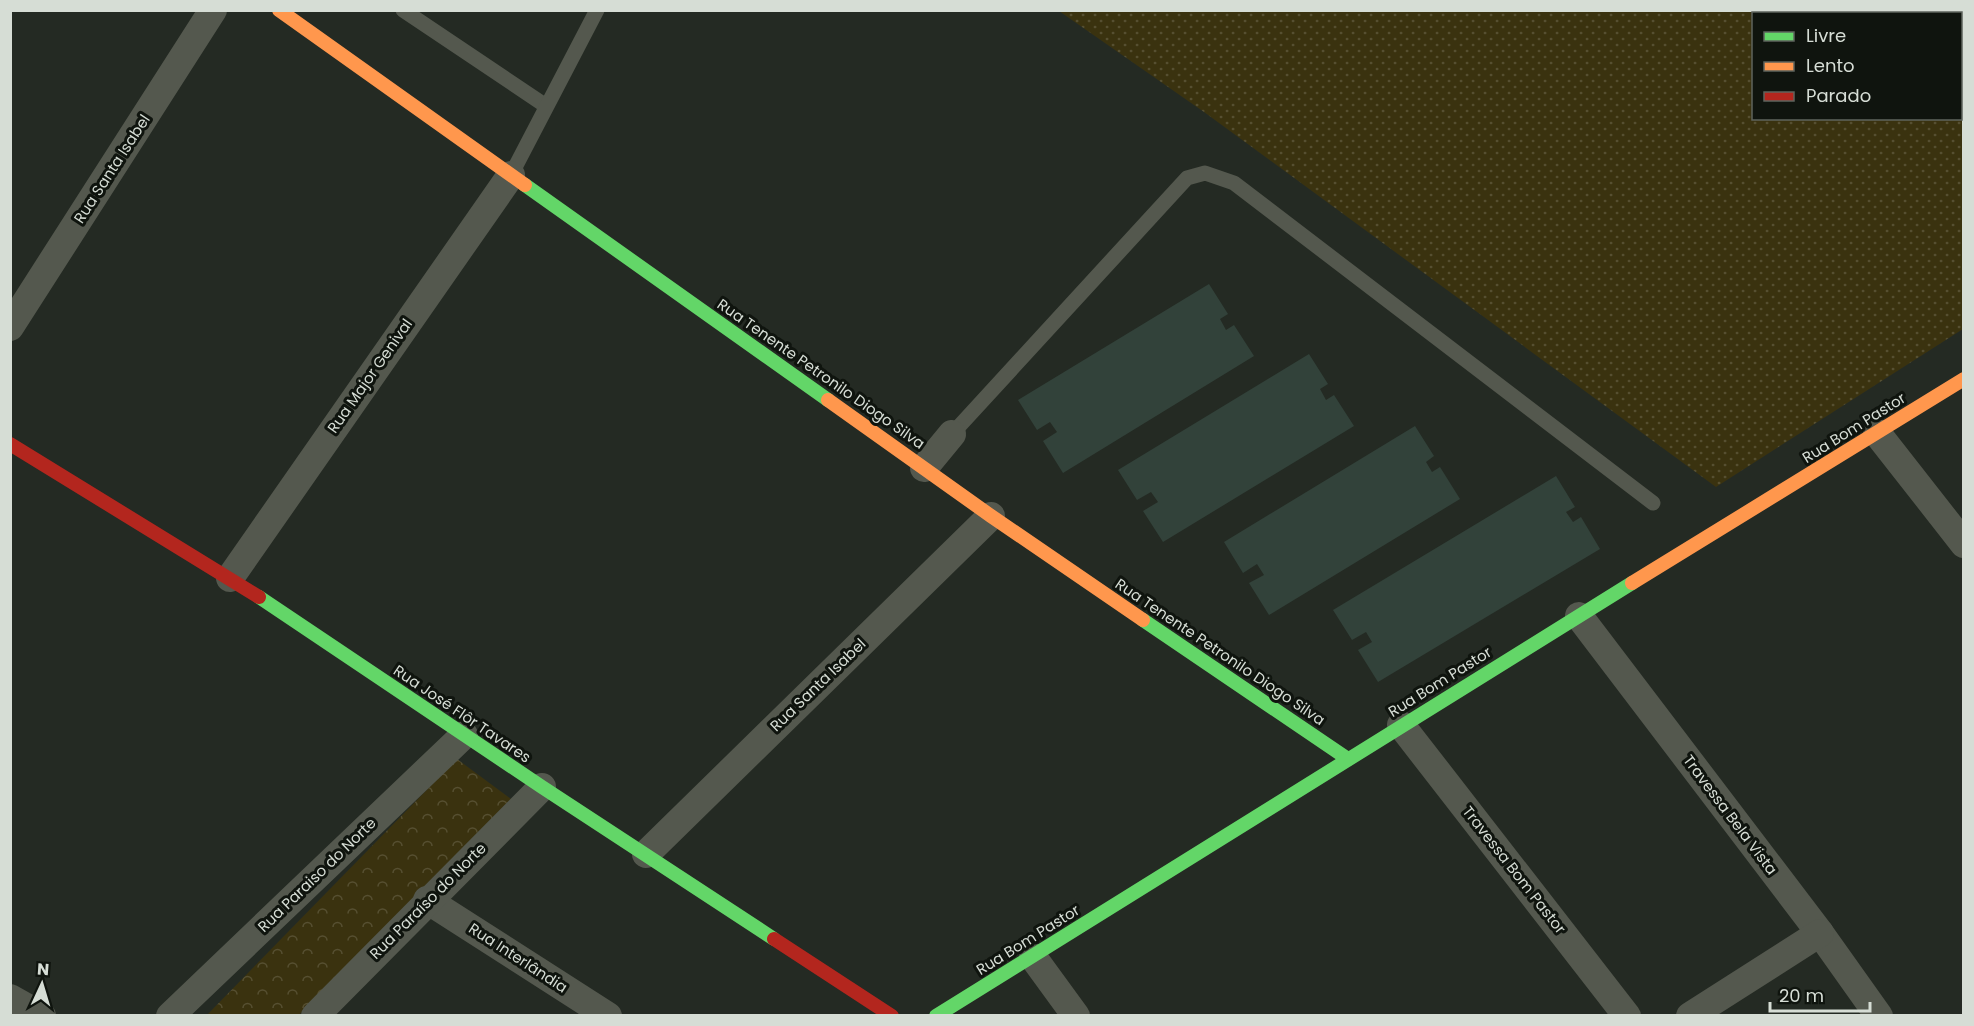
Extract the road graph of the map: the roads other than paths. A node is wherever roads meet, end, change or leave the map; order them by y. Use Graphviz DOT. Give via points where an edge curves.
graph roads {
  1 [pos="213,10"];
  2 [pos="279,10"];
  3 [pos="404,10"];
  4 [pos="597,10"];
  5 [pos="425,16"];
  6 [pos="546,106"];
  7 [pos="511,175"];
  8 [pos="10,327"];
  9 [pos="1964,380"];
  10 [pos="1877,433"];
  11 [pos="952,434"];
  12 [pos="10,444"];
  13 [pos="924,468"];
  14 [pos="1653,503"];
  15 [pos="991,516"];
  16 [pos="1964,544"];
  17 [pos="230,578"];
  18 [pos="1579,616"];
  19 [pos="1401,725"];
  20 [pos="464,735"];
  21 [pos="1348,759"];
  22 [pos="542,787"];
  23 [pos="646,854"];
  24 [pos="427,900"];
  25 [pos="1820,933"];
  26 [pos="1033,957"];
  27 [pos="10,998"];
  28 [pos="322,1013"];
  29 [pos="42,1016"];
  30 [pos="170,1016"];
  31 [pos="608,1016"];
  32 [pos="892,1016"];
  33 [pos="936,1016"];
  34 [pos="1076,1016"];
  35 [pos="1627,1016"];
  36 [pos="1690,1016"];
  37 [pos="1879,1016"];
  1 -- 8 [label="street, Rua Santa Isabel"];
  2 -- 7 [label="street, Rua Tenente Petronilo Diogo Silva"];
  3 -- 5 [label="lane"];
  4 -- 6 [label="lane"];
  5 -- 6 [label="lane"];
  6 -- 7 [label="lane"];
  7 -- 13 [label="street, Rua Tenente Petronilo Diogo Silva"];
  7 -- 17 [label="street, Rua Major Genival"];
  9 -- 10 [label="street, Rua Bom Pastor"];
  10 -- 16 [label="street"];
  10 -- 18 [label="street, Rua Bom Pastor"];
  11 -- 13 [label="street"];
  11 -- 14 [label="lane" via="1187,178 1205,173 1234,183"];
  12 -- 17 [label="street, Rua José Flôr Tavares"];
  13 -- 15 [label="street, Rua Tenente Petronilo Diogo Silva"];
  15 -- 21 [label="street, Rua Tenente Petronilo Diogo Silva"];
  15 -- 23 [label="street, Rua Santa Isabel"];
  17 -- 20 [label="street, Rua José Flôr Tavares"];
  18 -- 19 [label="street, Rua Bom Pastor"];
  18 -- 25 [label="street, Travessa Bela Vista"];
  19 -- 21 [label="street, Rua Bom Pastor"];
  19 -- 35 [label="street, Travessa Bom Pastor"];
  20 -- 22 [label="street, Rua José Flôr Tavares"];
  20 -- 30 [label="street, Rua Paraiso do Norte"];
  21 -- 26 [label="street, Rua Bom Pastor"];
  22 -- 23 [label="street, Rua José Flôr Tavares"];
  22 -- 24 [label="street, Rua Paraíso do Norte"];
  23 -- 32 [label="street, Rua José Flôr Tavares"];
  24 -- 28 [label="street, Rua Paraíso do Norte"];
  24 -- 31 [label="street, Rua Interlândia"];
  25 -- 36 [label="street"];
  25 -- 37 [label="street, Travessa Bela Vista"];
  26 -- 33 [label="street, Rua Bom Pastor"];
  26 -- 34 [label="street"];
  27 -- 29 [label="street"];
}
